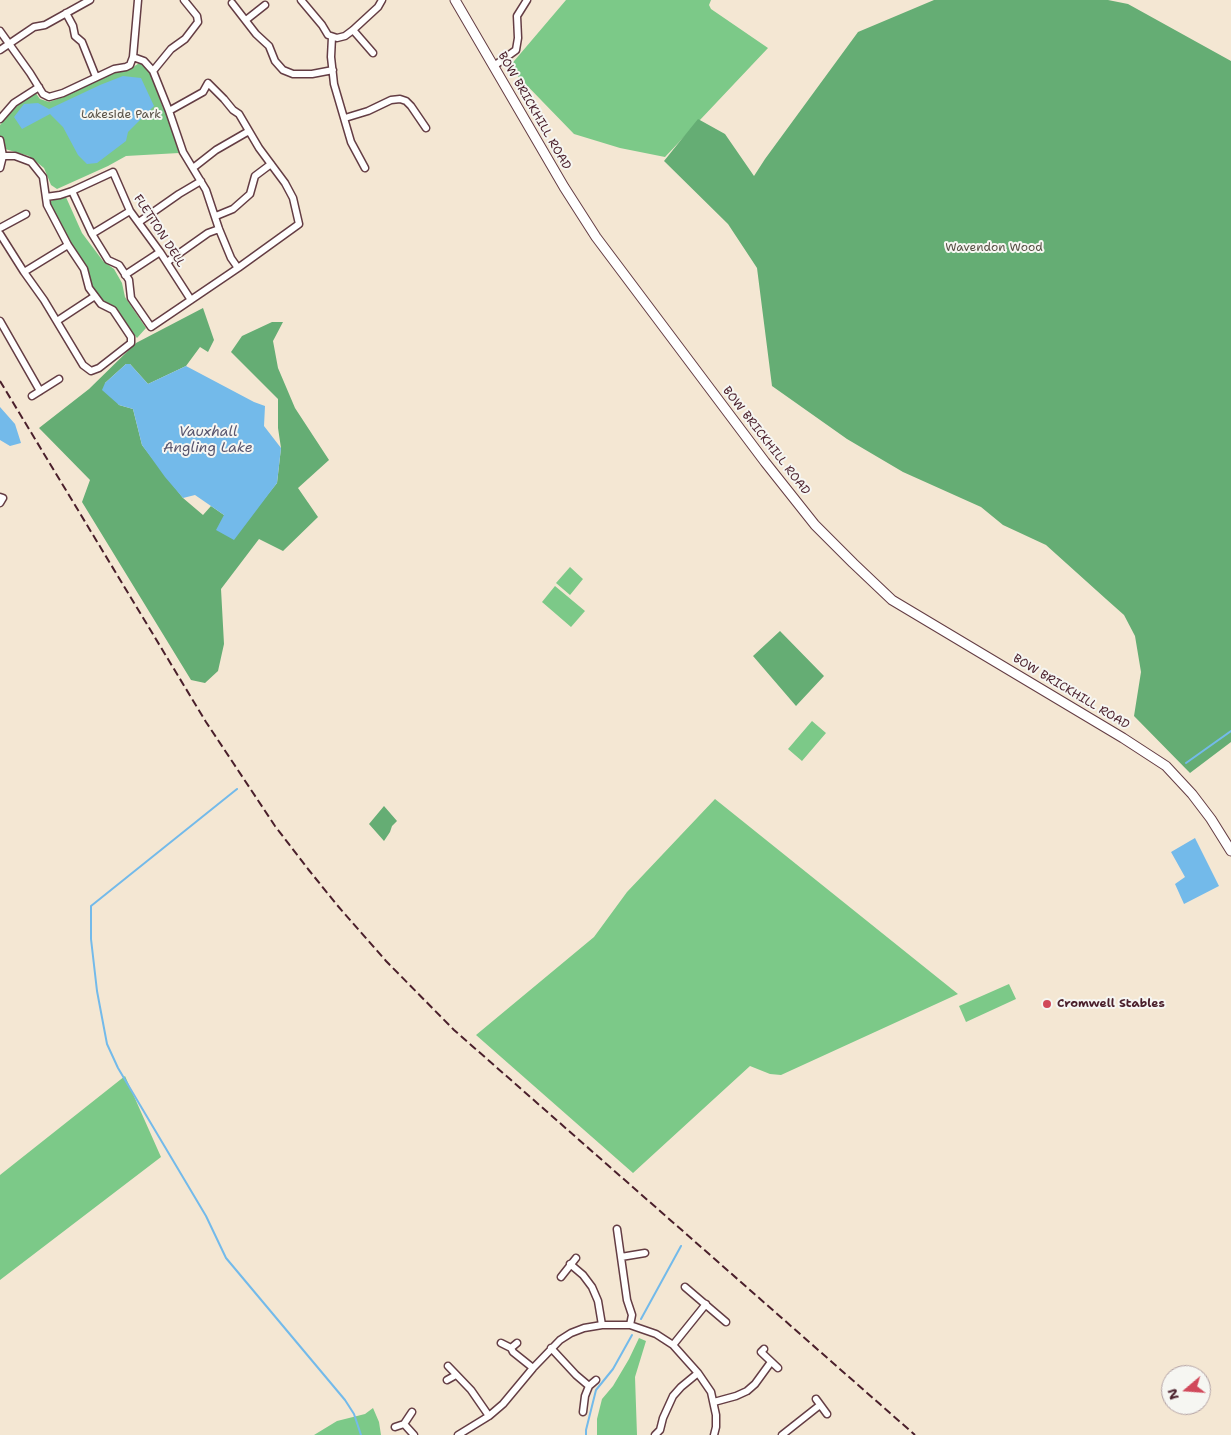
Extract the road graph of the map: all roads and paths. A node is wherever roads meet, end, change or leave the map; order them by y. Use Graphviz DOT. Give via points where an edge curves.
graph roads {
  1 [pos="90,0"];
  2 [pos="138,0"];
  3 [pos="184,0"];
  4 [pos="301,0"];
  5 [pos="382,0"];
  6 [pos="455,0"];
  7 [pos="527,0"];
  8 [pos="232,3"];
  9 [pos="265,5"];
  10 [pos="66,12"];
  11 [pos="246,20"];
  12 [pos="353,30"];
  13 [pos="0,32"];
  14 [pos="332,37"];
  15 [pos="10,44"];
  16 [pos="0,50"];
  17 [pos="369,51"];
  18 [pos="132,57"];
  19 [pos="494,66"];
  20 [pos="333,70"];
  21 [pos="153,71"];
  22 [pos="96,77"];
  23 [pos="39,87"];
  24 [pos="169,111"];
  25 [pos="345,118"];
  26 [pos="0,119"];
  27 [pos="426,128"];
  28 [pos="249,131"];
  29 [pos="0,140"];
  30 [pos="3,156"];
  31 [pos="271,164"];
  32 [pos="0,168"];
  33 [pos="193,168"];
  34 [pos="365,168"];
  35 [pos="201,181"];
  36 [pos="72,191"];
  37 [pos="46,198"];
  38 [pos="130,210"];
  39 [pos="26,214"];
  40 [pos="216,216"];
  41 [pos="139,222"];
  42 [pos="0,228"];
  43 [pos="219,229"];
  44 [pos="0,234"];
  45 [pos="92,234"];
  46 [pos="68,245"];
  47 [pos="160,252"];
  48 [pos="166,262"];
  49 [pos="238,268"];
  50 [pos="24,272"];
  51 [pos="125,275"];
  52 [pos="95,296"];
  53 [pos="191,300"];
  54 [pos="0,321"];
  55 [pos="57,321"];
  56 [pos="59,379"];
  57 [pos="40,390"];
  58 [pos="32,396"];
  59 [pos="0,496"];
  60 [pos="0,503"];
  61 [pos="1231,851"];
  62 [pos="617,1229"];
  63 [pos="645,1254"];
  64 [pos="621,1257"];
  65 [pos="576,1258"];
  66 [pos="570,1264"];
  67 [pos="561,1277"];
  68 [pos="685,1287"];
  69 [pos="706,1304"];
  70 [pos="726,1322"];
  71 [pos="602,1325"];
  72 [pos="630,1325"];
  73 [pos="501,1343"];
  74 [pos="517,1343"];
  75 [pos="673,1345"];
  76 [pos="511,1348"];
  77 [pos="551,1348"];
  78 [pos="764,1349"];
  79 [pos="771,1362"];
  80 [pos="448,1366"];
  81 [pos="532,1368"];
  82 [pos="778,1368"];
  83 [pos="698,1373"];
  84 [pos="456,1375"];
  85 [pos="447,1380"];
  86 [pos="596,1380"];
  87 [pos="589,1386"];
  88 [pos="714,1402"];
  89 [pos="412,1412"];
  90 [pos="583,1412"];
  91 [pos="827,1414"];
  92 [pos="489,1416"];
  93 [pos="654,1416"];
  94 [pos="663,1418"];
  95 [pos="404,1424"];
  96 [pos="395,1427"];
  97 [pos="461,1434"];
  98 [pos="414,1435"];
  99 [pos="654,1435"];
  100 [pos="714,1435"];
  101 [pos="782,1435"];
  1 -- 10 [label="street"];
  2 -- 18 [label="street"];
  3 -- 21 [label="street" via="198,22"];
  4 -- 14 [label="street"];
  5 -- 12 [label="street"];
  6 -- 19 [label="street, BOW BRICKHILL ROAD"];
  7 -- 19 [label="street" via="517,16 516,50"];
  8 -- 11 [label="street"];
  9 -- 11 [label="street"];
  10 -- 15 [label="street" via="46,25 34,27"];
  10 -- 22 [label="street"];
  11 -- 20 [label="street" via="283,70 312,74"];
  12 -- 14 [label="street" via="345,36"];
  12 -- 17 [label="street"];
  13 -- 15 [label="street"];
  14 -- 20 [label="street"];
  15 -- 16 [label="street"];
  15 -- 23 [label="street"];
  18 -- 21 [label="street" via="144,61"];
  18 -- 22 [label="street" via="130,65"];
  19 -- 61 [label="street, BOW BRICKHILL ROAD" via="596,237 815,525 892,600 1166,766 1192,794"];
  20 -- 25 [label="street"];
  21 -- 24 [label="street"];
  22 -- 23 [label="street" via="49,98"];
  23 -- 26 [label="street" via="14,103"];
  24 -- 28 [label="street" via="203,92 208,83 239,114"];
  24 -- 33 [label="street" via="183,152"];
  25 -- 27 [label="street" via="400,98 411,106"];
  25 -- 34 [label="street" via="351,142"];
  28 -- 31 [label="street"];
  28 -- 33 [label="street"];
  29 -- 30 [label="street"];
  30 -- 32 [label="street"];
  30 -- 37 [label="street" via="15,156 31,162 43,177"];
  31 -- 40 [label="street" via="255,176 250,194 233,209"];
  31 -- 49 [label="street" via="293,198 299,224"];
  33 -- 35 [label="street"];
  35 -- 40 [label="street"];
  35 -- 41 [label="street"];
  36 -- 37 [label="street"];
  36 -- 38 [label="street, FLETTON DELL" via="113,172"];
  36 -- 45 [label="street"];
  37 -- 46 [label="street"];
  38 -- 41 [label="street, FLETTON DELL"];
  38 -- 45 [label="street"];
  39 -- 42 [label="street"];
  40 -- 43 [label="street"];
  41 -- 47 [label="street, FLETTON DELL"];
  43 -- 48 [label="street"];
  43 -- 49 [label="street"];
  44 -- 50 [label="street"];
  45 -- 51 [label="street" via="108,260 119,265"];
  46 -- 50 [label="street"];
  46 -- 52 [label="street" via="84,269 89,288"];
  47 -- 48 [label="street, FLETTON DELL"];
  47 -- 51 [label="street"];
  48 -- 53 [label="street, FLETTON DELL"];
  49 -- 53 [label="street"];
  50 -- 55 [label="street"];
  51 -- 53 [label="street" via="129,280 131,298 151,327"];
  52 -- 55 [label="street"];
  52 -- 55 [label="street" via="112,310 132,337 131,343 98,368 91,371 83,365"];
  54 -- 57 [label="street"];
  56 -- 57 [label="street"];
  57 -- 58 [label="street"];
  59 -- 60 [label="street" via="3,498"];
  62 -- 64 [label="street"];
  63 -- 64 [label="street"];
  64 -- 72 [label="street" via="632,1315"];
  65 -- 66 [label="street"];
  66 -- 67 [label="street"];
  66 -- 71 [label="street" via="592,1287"];
  68 -- 69 [label="street"];
  69 -- 70 [label="street"];
  69 -- 75 [label="street"];
  71 -- 72 [label="street"];
  71 -- 77 [label="street" via="571,1333"];
  72 -- 75 [label="street" via="656,1334"];
  73 -- 76 [label="street"];
  74 -- 76 [label="street"];
  75 -- 83 [label="street"];
  76 -- 81 [label="street"];
  77 -- 81 [label="street"];
  77 -- 87 [label="street"];
  78 -- 79 [label="street" via="761,1352"];
  79 -- 82 [label="street"];
  79 -- 88 [label="street" via="747,1392"];
  80 -- 84 [label="street"];
  81 -- 92 [label="street"];
  83 -- 88 [label="street"];
  83 -- 94 [label="street" via="673,1396"];
  84 -- 85 [label="street"];
  84 -- 92 [label="street"];
  86 -- 87 [label="street"];
  87 -- 90 [label="street"];
  88 -- 100 [label="street"];
  89 -- 95 [label="street"];
  91 -- 101 [label="street" via="818,1402"];
  92 -- 97 [label="street"];
  93 -- 94 [label="street"];
  94 -- 99 [label="street" via="660,1430"];
  95 -- 96 [label="street"];
  95 -- 98 [label="street"];
}
